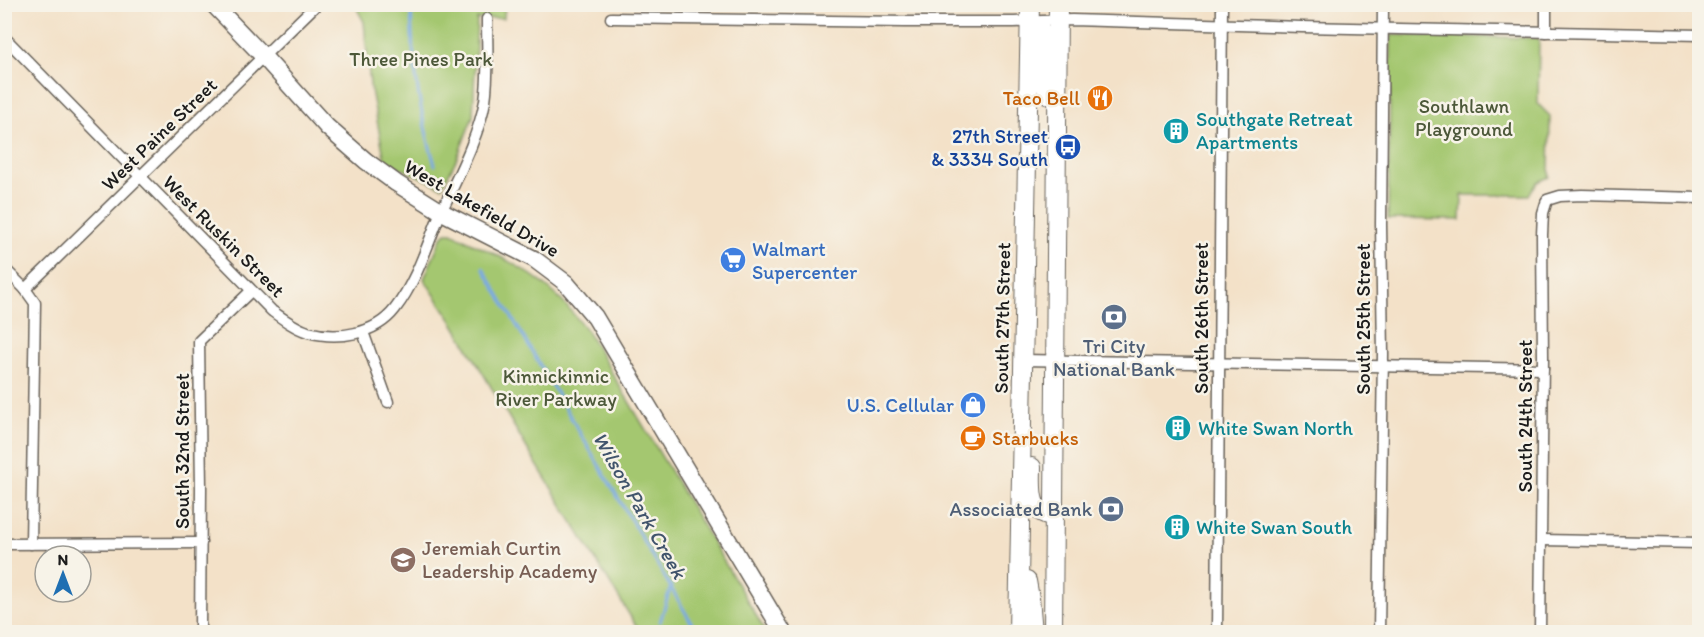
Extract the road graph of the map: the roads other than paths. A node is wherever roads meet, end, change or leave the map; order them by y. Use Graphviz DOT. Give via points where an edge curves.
graph roads {
  1 [pos="213,4"];
  2 [pos="317,4"];
  3 [pos="1045,4"];
  4 [pos="1222,4"];
  5 [pos="1383,4"];
  6 [pos="1546,4"];
  7 [pos="1058,12"];
  8 [pos="1030,13"];
  9 [pos="611,18"];
  10 [pos="487,19"];
  11 [pos="1221,24"];
  12 [pos="1383,28"];
  13 [pos="1546,32"];
  14 [pos="1700,35"];
  15 [pos="4,37"];
  16 [pos="264,57"];
  17 [pos="1057,106"];
  18 [pos="141,177"];
  19 [pos="1700,198"];
  20 [pos="442,212"];
  21 [pos="1026,237"];
  22 [pos="1056,255"];
  23 [pos="4,268"];
  24 [pos="25,289"];
  25 [pos="251,291"];
  26 [pos="363,332"];
  27 [pos="1023,360"];
  28 [pos="1054,360"];
  29 [pos="1219,364"];
  30 [pos="1383,367"];
  31 [pos="1543,369"];
  32 [pos="388,402"];
  33 [pos="1022,415"];
  34 [pos="1053,516"];
  35 [pos="1019,538"];
  36 [pos="1542,540"];
  37 [pos="201,543"];
  38 [pos="1700,543"];
  39 [pos="4,544"];
  40 [pos="31,544"];
  41 [pos="781,631"];
  42 [pos="200,633"];
  43 [pos="1018,633"];
  44 [pos="1033,633"];
  45 [pos="1053,633"];
  46 [pos="1217,633"];
  47 [pos="1379,633"];
  48 [pos="1540,633"];
  1 -- 16 [label="street, West Lakefield Drive"];
  2 -- 16 [label="street, West Paine Street"];
  3 -- 7 [label="main road" via="1047,11"];
  4 -- 11 [label="street, South 26th Street"];
  5 -- 12 [label="street, South 25th Street"];
  6 -- 13 [label="street"];
  7 -- 8 [label="street"];
  7 -- 11 [label="street"];
  7 -- 17 [label="main road"];
  8 -- 9 [label="street" via="904,22"];
  8 -- 17 [label="main road" via="1043,36 1046,89"];
  8 -- 21 [label="main road, South 27th Street"];
  10 -- 20 [label="street, West Ruskin Street" via="485,101 477,130"];
  11 -- 12 [label="street"];
  11 -- 29 [label="street, South 26th Street"];
  12 -- 13 [label="street"];
  12 -- 30 [label="street, South 25th Street"];
  13 -- 14 [label="street"];
  15 -- 18 [label="street, West Ruskin Street"];
  16 -- 18 [label="street, West Paine Street"];
  16 -- 20 [label="street, West Lakefield Drive" via="327,127 366,161"];
  17 -- 22 [label="main road"];
  18 -- 24 [label="street, West Paine Street"];
  18 -- 25 [label="street, West Ruskin Street"];
  19 -- 31 [label="street, South 24th Street" via="1582,195 1547,200 1542,235"];
  20 -- 26 [label="street, West Ruskin Street" via="413,279 394,311"];
  20 -- 41 [label="street, West Lakefield Drive" via="534,259 566,283 595,317"];
  21 -- 22 [label="main road"];
  21 -- 27 [label="main road, South 27th Street"];
  22 -- 28 [label="main road"];
  23 -- 24 [label="street"];
  24 -- 40 [label="street" via="35,303"];
  25 -- 26 [label="street, West Ruskin Street" via="272,311 307,332 333,336"];
  25 -- 37 [label="street, South 32nd Street" via="200,341"];
  26 -- 32 [label="street"];
  27 -- 28 [label="street"];
  27 -- 33 [label="main road, South 27th Street"];
  28 -- 29 [label="street"];
  28 -- 34 [label="main road"];
  29 -- 30 [label="street"];
  29 -- 46 [label="street, South 26th Street"];
  30 -- 31 [label="street"];
  30 -- 47 [label="street, South 25th Street"];
  31 -- 36 [label="street, South 24th Street"];
  33 -- 34 [label="main road" via="1032,460 1034,501 1044,515"];
  33 -- 35 [label="main road, South 27th Street"];
  34 -- 45 [label="main road"];
  35 -- 43 [label="main road, South 27th Street"];
  35 -- 44 [label="main road"];
  36 -- 38 [label="street"];
  36 -- 48 [label="street, South 24th Street"];
  37 -- 40 [label="street"];
  37 -- 42 [label="street, South 32nd Street"];
  39 -- 40 [label="street"];
}
